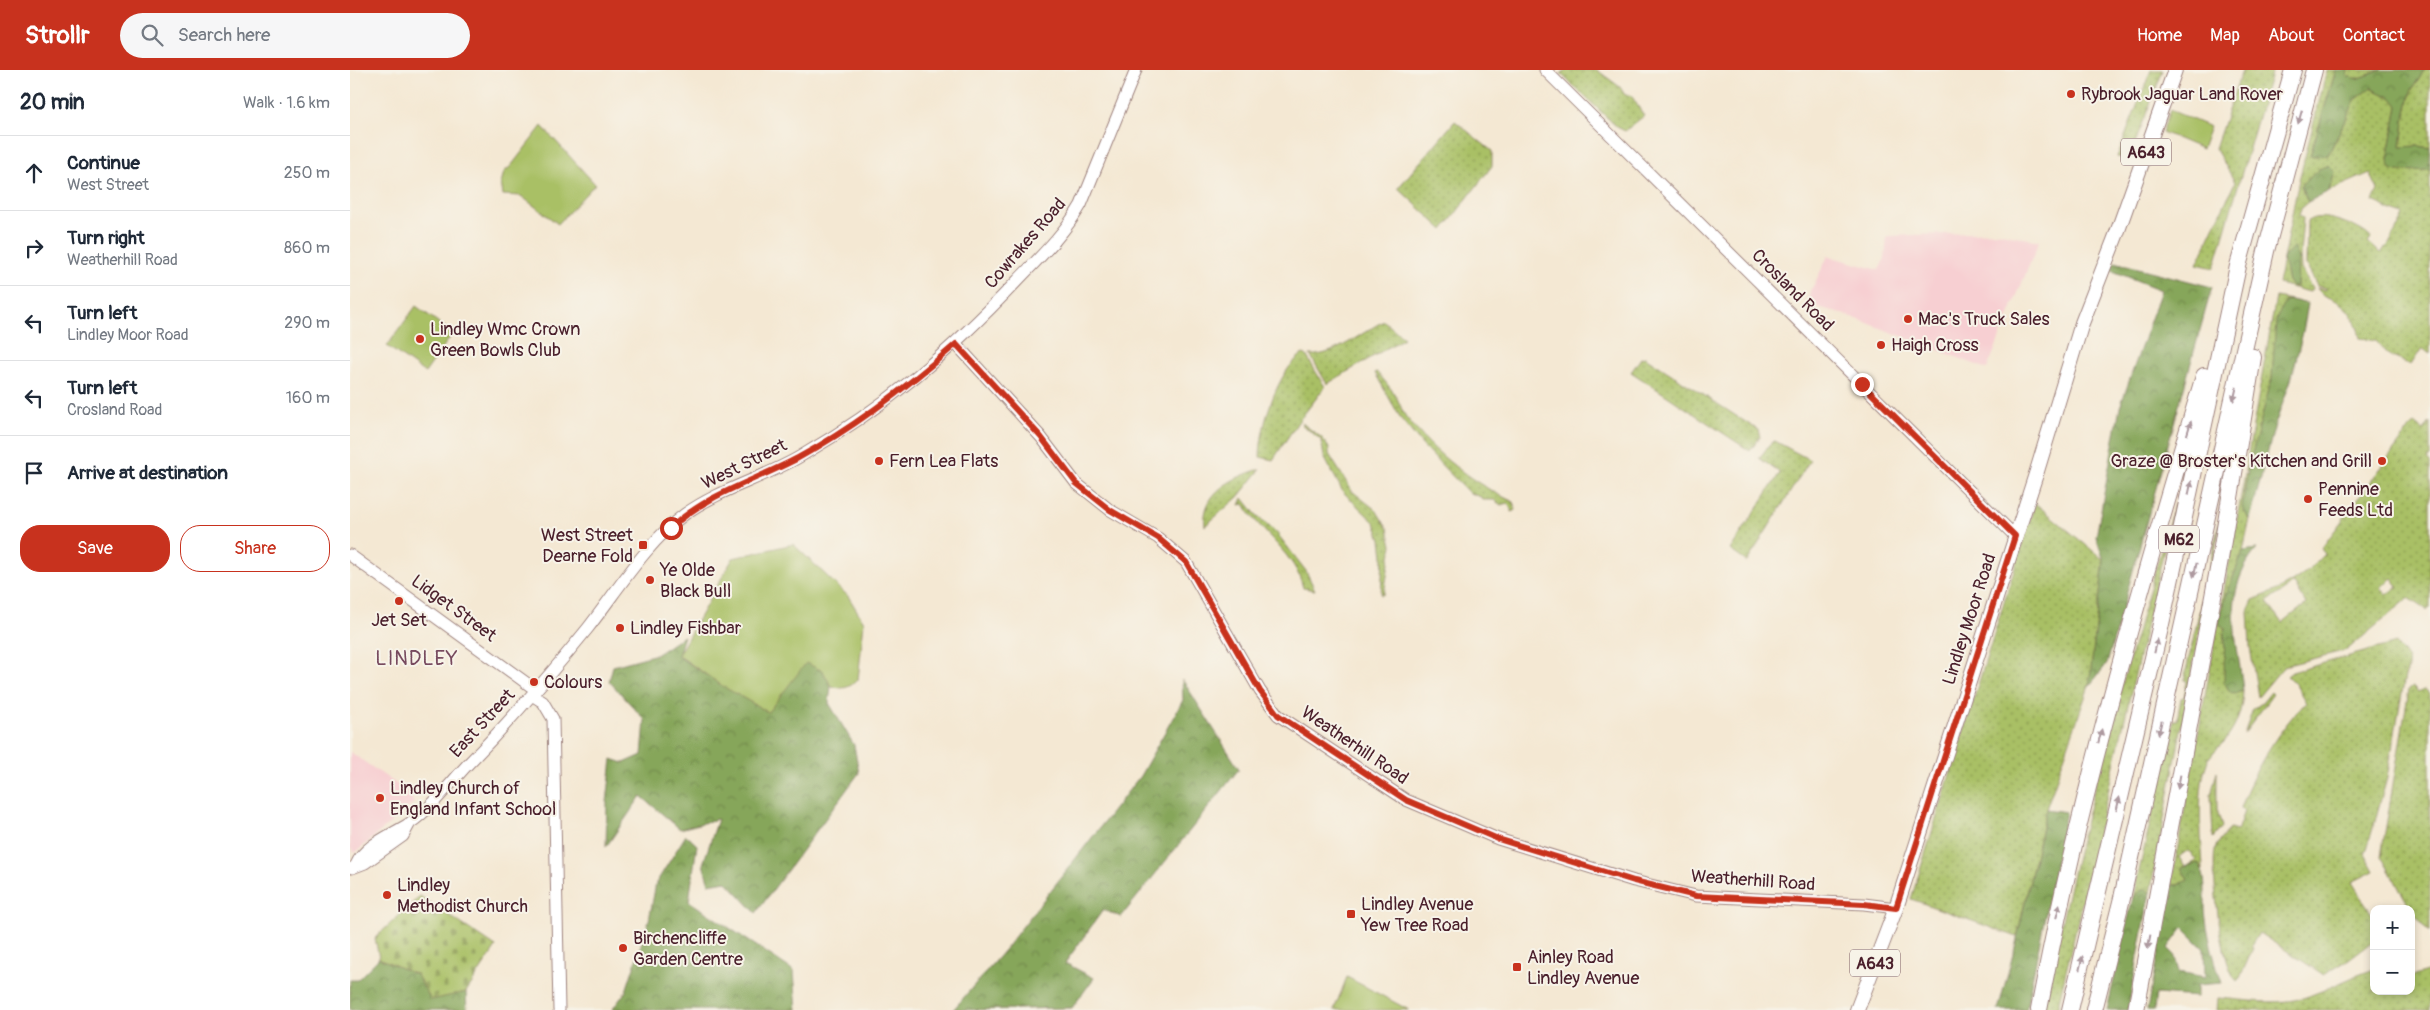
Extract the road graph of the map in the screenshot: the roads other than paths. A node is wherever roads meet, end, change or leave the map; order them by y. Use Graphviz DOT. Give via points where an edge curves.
graph roads {
  1 [pos="1136,70"];
  2 [pos="1544,70"];
  3 [pos="2175,70"];
  4 [pos="2293,70"];
  5 [pos="2314,70"];
  6 [pos="2266,251"];
  7 [pos="2238,266"];
  8 [pos="956,344"];
  9 [pos="2015,536"];
  10 [pos="350,555"];
  11 [pos="534,692"];
  12 [pos="353,868"];
  13 [pos="1896,908"];
  14 [pos="559,1010"];
  15 [pos="1857,1010"];
  16 [pos="2039,1010"];
  17 [pos="2070,1010"];
  18 [pos="2094,1010"];
  19 [pos="2136,1010"];
  1 -- 8 [label="street, Cowrakes Road" via="1093,180 1070,224"];
  2 -- 9 [label="street, Crosland Road"];
  3 -- 9 [label="main road, Lindley Moor Road / A643" via="2082,323"];
  4 -- 7 [label="highway, M62"];
  5 -- 6 [label="highway, M62, one-way"];
  6 -- 18 [label="highway, M62, one-way" via="2122,898"];
  6 -- 19 [label="highway, M62, one-way" via="2248,389 2220,559"];
  16 -- 7 [label="highway, M62, one-way" via="2056,919 2103,721"];
  17 -- 7 [label="highway, M62, one-way" via="2161,624"];
  8 -- 11 [label="street, West Street" via="900,391 839,434 684,515 654,544"];
  8 -- 13 [label="street, Weatherhill Road" via="1041,437 1076,483 1110,510 1158,538 1186,562 1260,691 1278,715 1406,800 1498,839 1634,881 1696,896"];
  9 -- 13 [label="main road, Lindley Moor Road / A643"];
  10 -- 11 [label="street, Lidget Street"];
  11 -- 12 [label="street, East Street" via="410,823 403,836"];
  11 -- 14 [label="street, Lidget Street" via="553,719"];
  13 -- 15 [label="main road, Lindley Moor Road / A643"];
}
